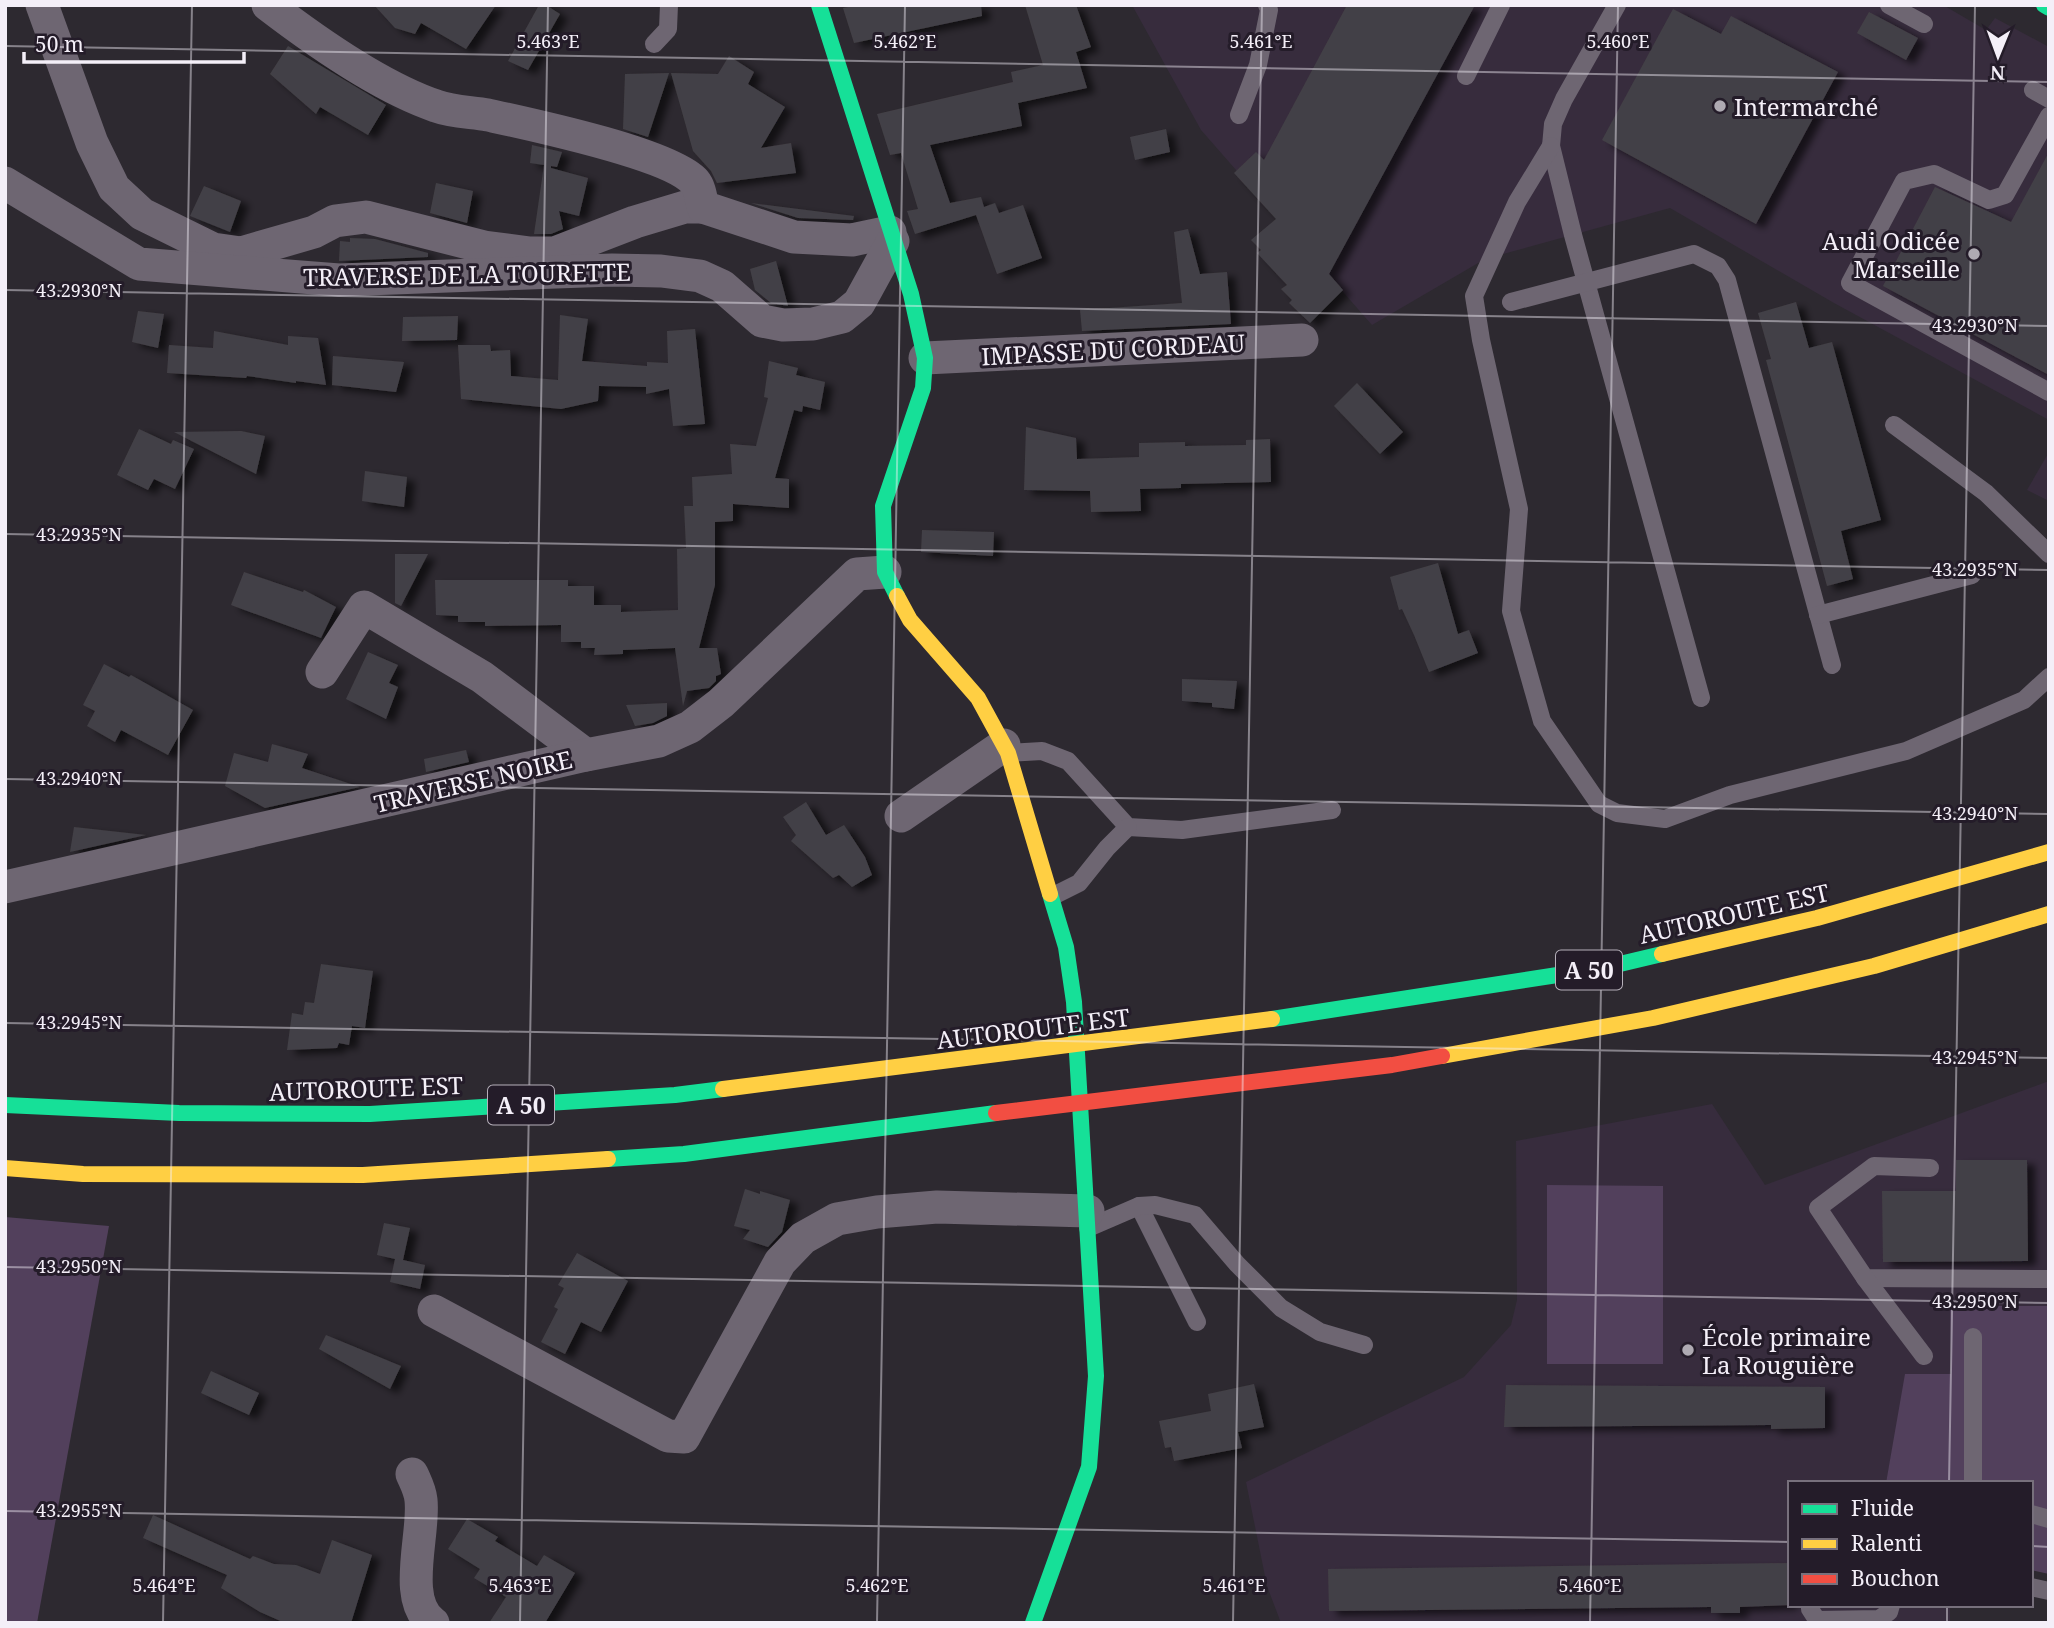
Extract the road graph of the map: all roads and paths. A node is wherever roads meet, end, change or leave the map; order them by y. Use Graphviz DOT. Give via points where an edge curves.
graph roads {
  1 [pos="42,5"];
  2 [pos="268,5"];
  3 [pos="669,5"];
  4 [pos="819,5"];
  5 [pos="1267,5"];
  6 [pos="1501,5"];
  7 [pos="1617,5"];
  8 [pos="1889,5"];
  9 [pos="2043,5"];
  10 [pos="2049,8"];
  11 [pos="1924,24"];
  12 [pos="654,44"];
  13 [pos="1466,76"];
  14 [pos="1239,114"];
  15 [pos="2049,116"];
  16 [pos="1551,146"];
  17 [pos="5,183"];
  18 [pos="703,207"];
  19 [pos="891,237"];
  20 [pos="1587,282"];
  21 [pos="1511,302"];
  22 [pos="1302,340"];
  23 [pos="925,358"];
  24 [pos="2049,392"];
  25 [pos="1894,425"];
  26 [pos="2049,554"];
  27 [pos="885,572"];
  28 [pos="1972,575"];
  29 [pos="1818,615"];
  30 [pos="1832,665"];
  31 [pos="322,672"];
  32 [pos="2049,677"];
  33 [pos="1701,698"];
  34 [pos="1006,749"];
  35 [pos="586,755"];
  36 [pos="1332,810"];
  37 [pos="901,816"];
  38 [pos="1128,827"];
  39 [pos="2049,852"];
  40 [pos="5,887"];
  41 [pos="1053,896"];
  42 [pos="2049,914"];
  43 [pos="5,1105"];
  44 [pos="5,1168"];
  45 [pos="1930,1168"];
  46 [pos="1139,1206"];
  47 [pos="1088,1219"];
  48 [pos="1865,1278"];
  49 [pos="2049,1279"];
  50 [pos="434,1311"];
  51 [pos="1197,1322"];
  52 [pos="1973,1337"];
  53 [pos="1364,1345"];
  54 [pos="1924,1356"];
  55 [pos="412,1474"];
  56 [pos="1973,1481"];
  57 [pos="1810,1607"];
  58 [pos="1890,1607"];
  59 [pos="433,1623"];
  60 [pos="1033,1623"];
  1 -- 18 [label="street" via="92,143 114,188 142,214 213,249 242,253 314,232 335,221 366,217 484,247 555,253 635,222 685,207"];
  2 -- 18 [label="street" via="389,87 438,107 487,115 663,162 697,184"];
  3 -- 12 [label="lane" via="668,29"];
  4 -- 19 [label="main road"];
  5 -- 14 [label="lane" via="1258,65"];
  6 -- 13 [label="lane"];
  7 -- 16 [label="lane" via="1564,99 1553,124"];
  8 -- 11 [label="lane"];
  9 -- 10 [label="main road"];
  15 -- 24 [label="lane" via="2006,195 1989,200 1934,174 1904,181 1850,283"];
  16 -- 20 [label="lane"];
  16 -- 32 [label="lane" via="1517,202 1474,296 1519,509 1511,611 1542,721 1599,804 1617,813 1665,819 1730,795 1906,751 2024,701"];
  17 -- 19 [label="street, TRAVERSE DE LA TOURETTE" via="139,264 339,281 661,271 700,276 722,286 762,321 783,325 842,317 859,303"];
  18 -- 19 [label="street" via="794,237"];
  19 -- 23 [label="main road" via="911,294"];
  20 -- 21 [label="lane"];
  20 -- 29 [label="lane" via="1694,254 1718,266 1727,280"];
  20 -- 33 [label="lane"];
  22 -- 23 [label="street, IMPASSE DU CORDEAU"];
  23 -- 27 [label="main road" via="923,388 883,506"];
  25 -- 26 [label="lane" via="1986,493"];
  27 -- 34 [label="main road" via="910,620 978,698"];
  27 -- 35 [label="street, TRAVERSE NOIRE" via="857,574 690,727 660,741"];
  28 -- 29 [label="lane"];
  29 -- 30 [label="lane"];
  31 -- 35 [label="street" via="364,607 482,677"];
  34 -- 37 [label="street"];
  34 -- 38 [label="lane" via="1042,751 1068,761"];
  34 -- 41 [label="main road"];
  35 -- 40 [label="street, TRAVERSE NOIRE"];
  36 -- 38 [label="lane" via="1182,830"];
  38 -- 41 [label="lane" via="1079,883"];
  39 -- 43 [label="main road, AUTOROUTE EST / A 50" via="1817,918 1603,968 1119,1041 676,1095 370,1114 179,1113"];
  41 -- 47 [label="main road" via="1074,1002"];
  42 -- 44 [label="main road, A 50" via="1874,966 1653,1018 1392,1065 684,1154 363,1175 83,1174"];
  45 -- 48 [label="lane" via="1874,1166 1818,1208"];
  46 -- 47 [label="lane"];
  46 -- 51 [label="lane"];
  46 -- 53 [label="lane" via="1155,1205 1195,1215 1281,1308 1320,1332"];
  47 -- 50 [label="street" via="937,1207 837,1219 803,1238 780,1262 684,1437 668,1436"];
  47 -- 60 [label="main road" via="1096,1376 1089,1467"];
  48 -- 49 [label="lane"];
  48 -- 54 [label="lane"];
  52 -- 56 [label="lane"];
  55 -- 59 [label="street" via="422,1503 418,1604"];
  57 -- 58 [label="lane" via="1817,1620 1879,1619"];
}
